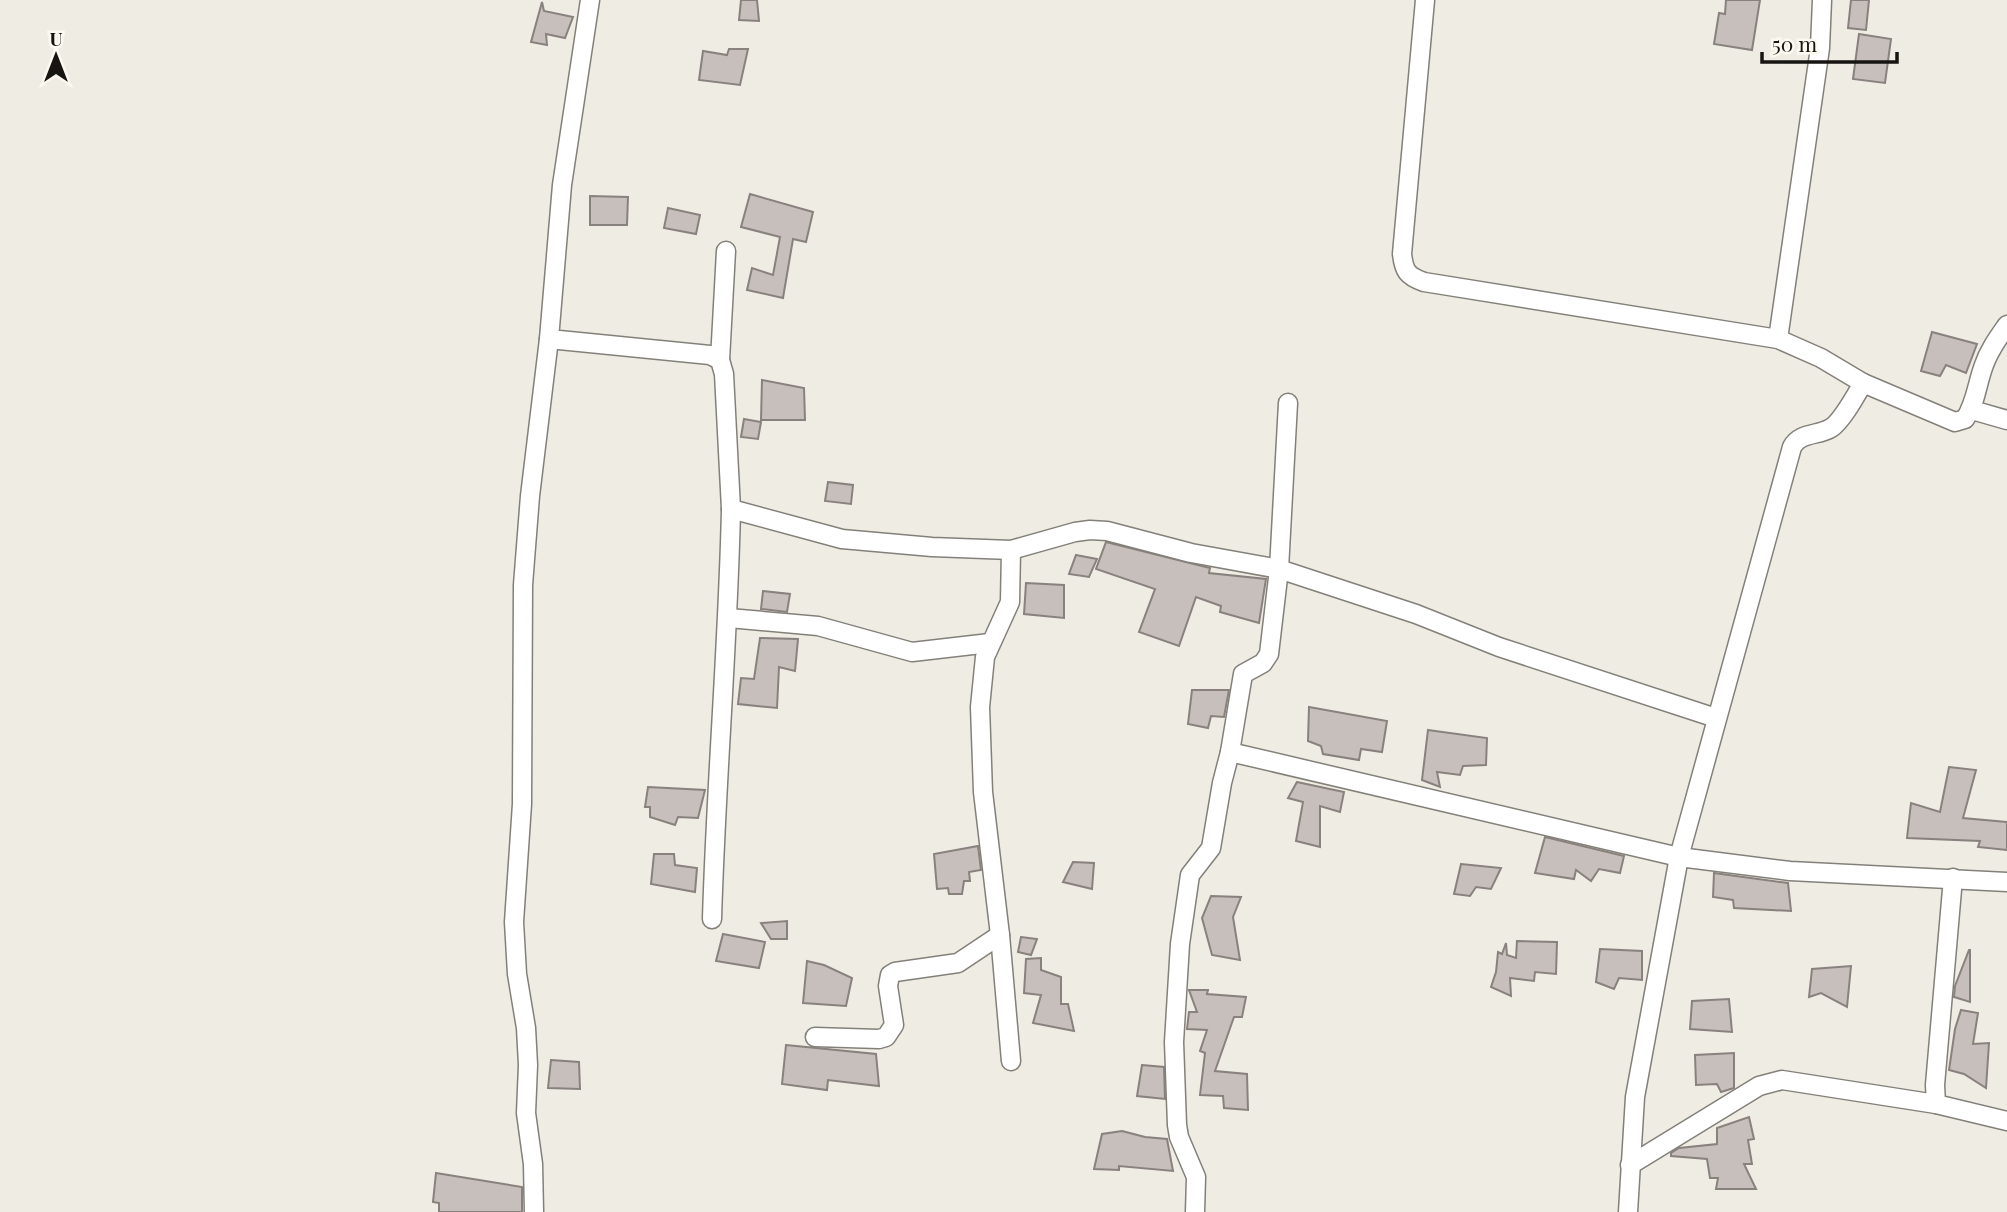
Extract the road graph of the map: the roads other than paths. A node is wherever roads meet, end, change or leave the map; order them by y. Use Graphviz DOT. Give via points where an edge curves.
graph roads {
  1 [pos="590,0"];
  2 [pos="1425,0"];
  3 [pos="1822,0"];
  4 [pos="726,251"];
  5 [pos="2007,326"];
  6 [pos="549,339"];
  7 [pos="1778,339"];
  8 [pos="720,360"];
  9 [pos="1863,383"];
  10 [pos="1289,403"];
  11 [pos="1972,410"];
  12 [pos="2007,420"];
  13 [pos="731,509"];
  14 [pos="1011,550"];
  15 [pos="1279,569"];
  16 [pos="729,618"];
  17 [pos="990,643"];
  18 [pos="1716,718"];
  19 [pos="1230,752"];
  20 [pos="1679,857"];
  21 [pos="1953,878"];
  22 [pos="2007,883"];
  23 [pos="712,919"];
  24 [pos="1000,935"];
  25 [pos="815,1037"];
  26 [pos="1011,1061"];
  27 [pos="1936,1104"];
  28 [pos="2007,1121"];
  29 [pos="1630,1165"];
  30 [pos="534,1212"];
  31 [pos="1195,1212"];
  32 [pos="1628,1212"];
  1 -- 6 [label="street" via="562,186"];
  2 -- 7 [label="street" via="1402,254 1404,270 1411,278"];
  3 -- 7 [label="street" via="1820,48"];
  4 -- 8 [label="street"];
  5 -- 11 [label="street" via="1984,365"];
  6 -- 8 [label="street" via="710,355"];
  6 -- 30 [label="street" via="523,584 522,804 514,922 516,974 527,1040 526,1113"];
  7 -- 9 [label="street"];
  8 -- 13 [label="street"];
  9 -- 11 [label="street" via="1955,422"];
  9 -- 18 [label="street" via="1837,423 1801,438 1792,447"];
  10 -- 15 [label="street"];
  11 -- 12 [label="street"];
  13 -- 14 [label="street" via="852,541"];
  13 -- 16 [label="street"];
  14 -- 15 [label="street" via="1090,530 1107,531"];
  14 -- 17 [label="street" via="1010,602"];
  15 -- 18 [label="street"];
  15 -- 19 [label="street" via="1269,654 1243,674"];
  16 -- 17 [label="street" via="818,626 912,652"];
  16 -- 23 [label="street"];
  17 -- 24 [label="street" via="980,708 983,792"];
  18 -- 20 [label="street"];
  19 -- 20 [label="street"];
  19 -- 31 [label="street" via="1211,848 1190,875 1180,944 1174,1042 1177,1125 1196,1177"];
  20 -- 21 [label="street" via="1790,871"];
  20 -- 29 [label="street" via="1635,1097"];
  21 -- 22 [label="street"];
  21 -- 27 [label="street"];
  24 -- 25 [label="street" via="958,963 890,975 894,1025 886,1037"];
  24 -- 26 [label="street"];
  27 -- 28 [label="street"];
  27 -- 29 [label="street" via="1772,1081"];
  29 -- 32 [label="street"];
}
